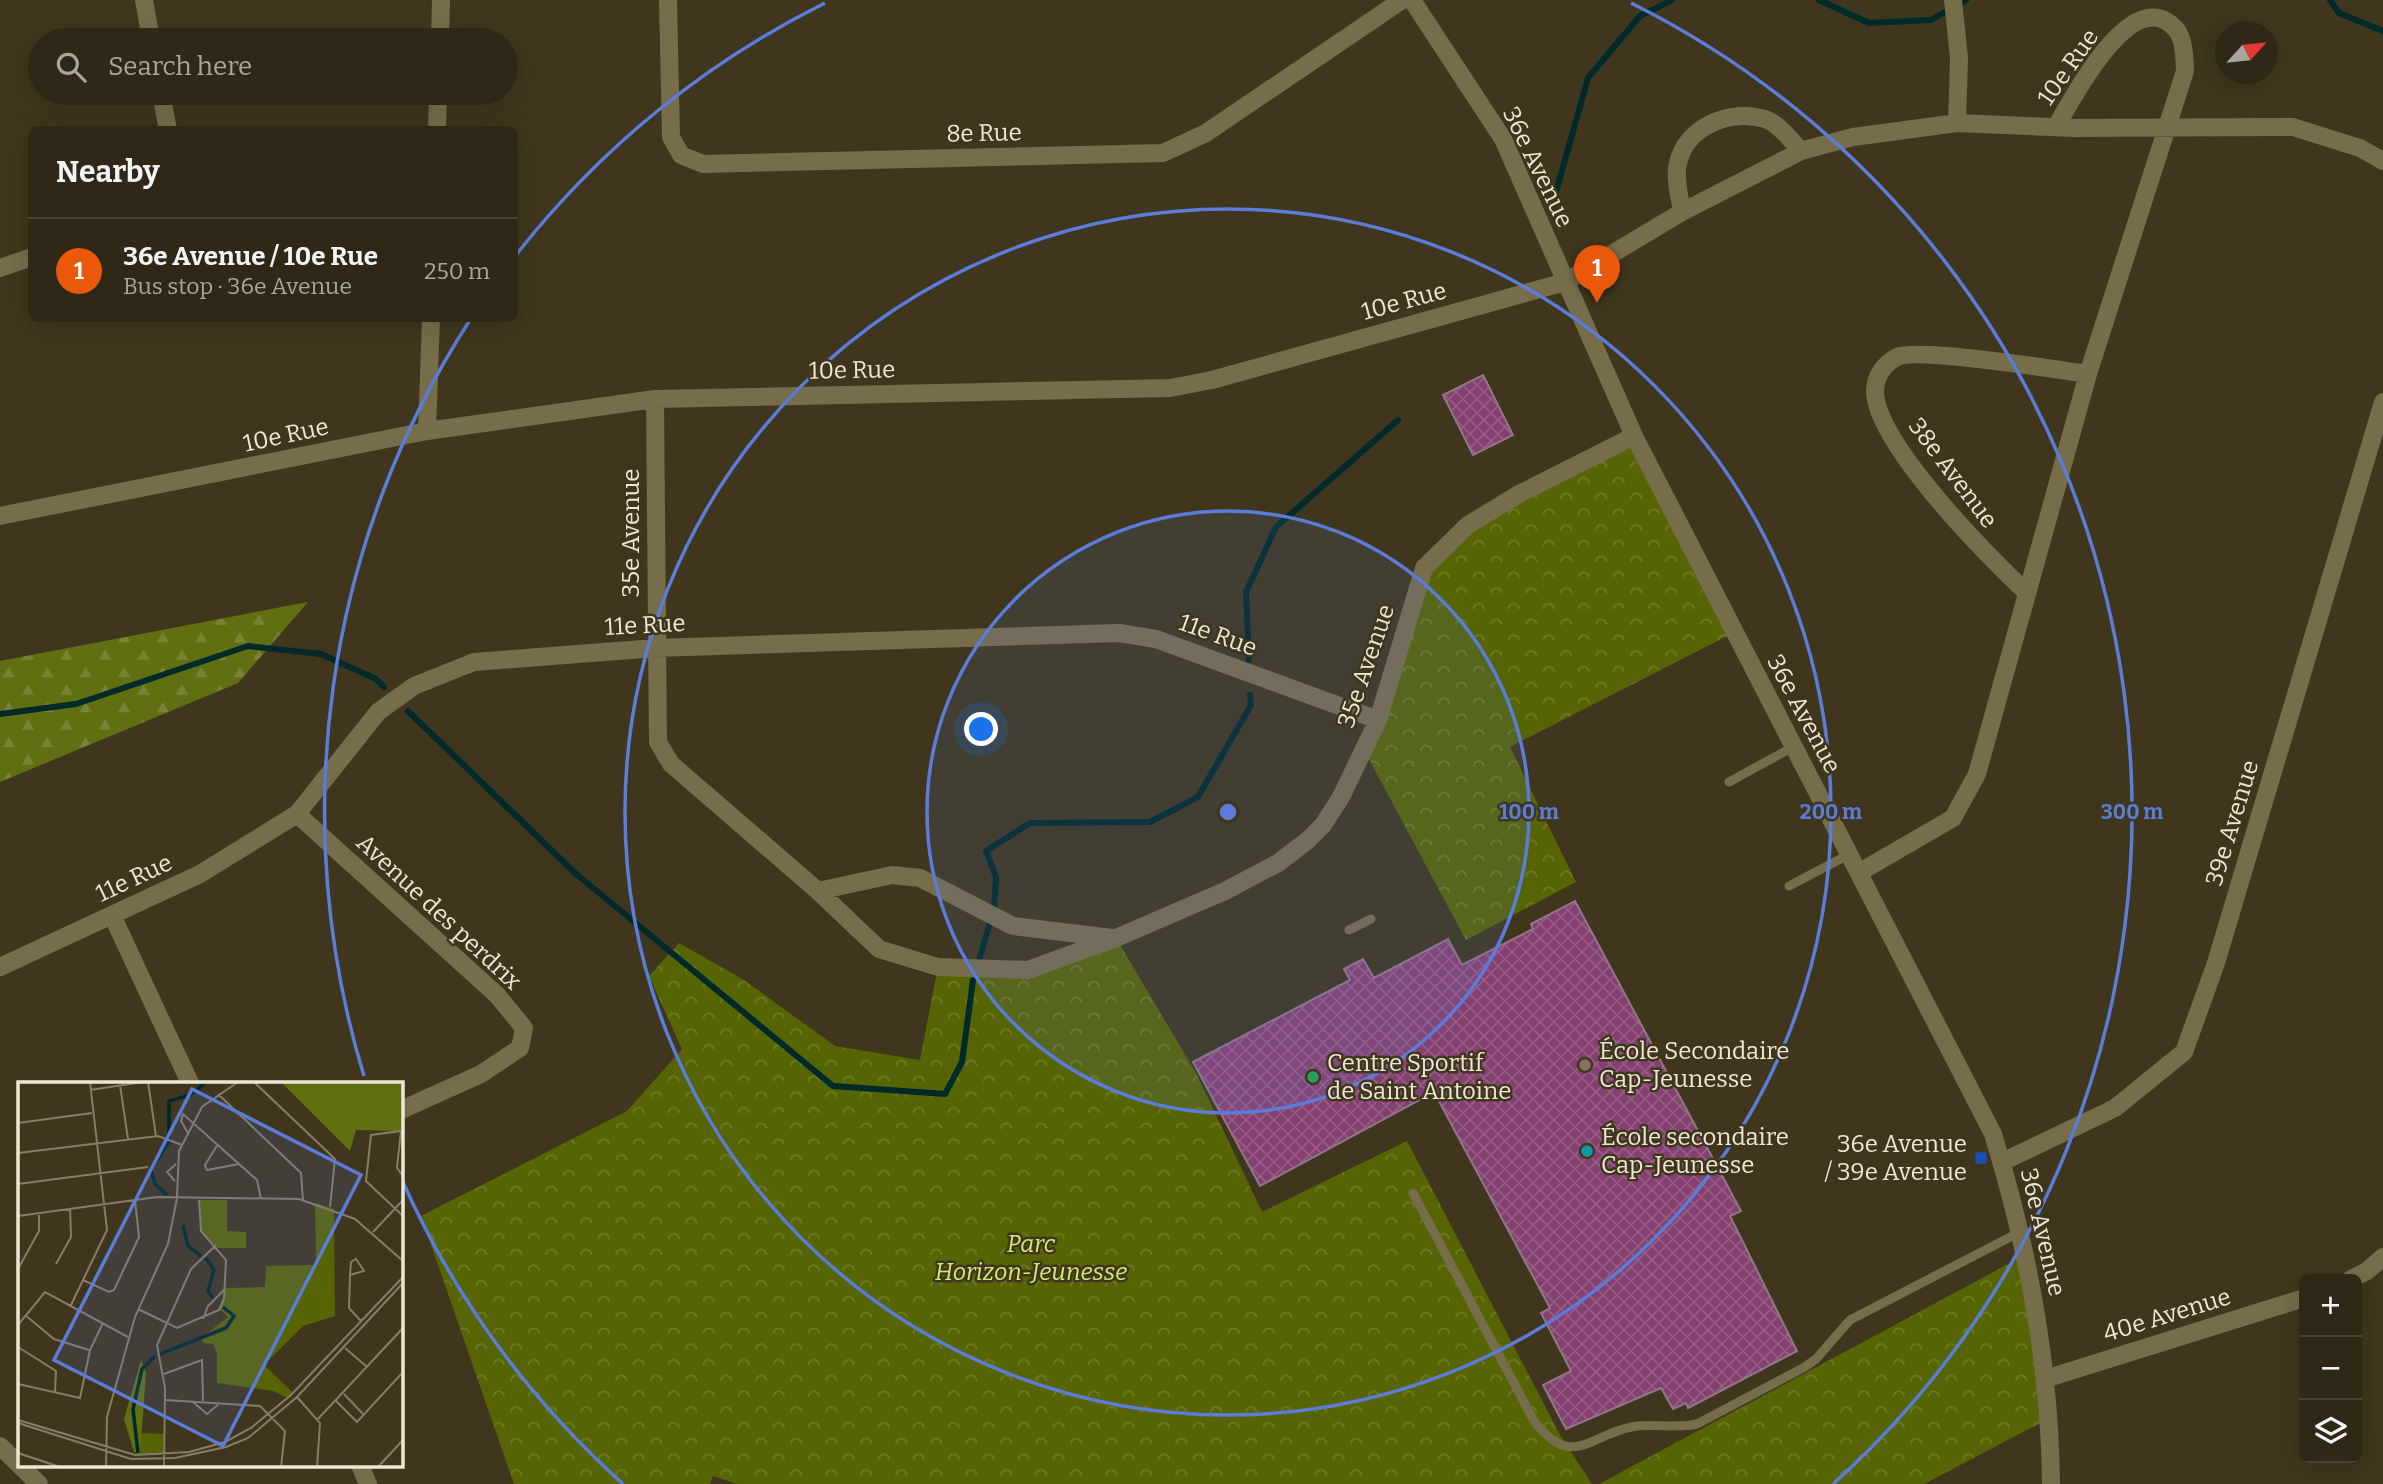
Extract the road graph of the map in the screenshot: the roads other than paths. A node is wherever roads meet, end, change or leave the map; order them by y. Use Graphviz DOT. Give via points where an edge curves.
graph roads {
  1 [pos="144,0"];
  2 [pos="441,0"];
  3 [pos="668,0"];
  4 [pos="1402,0"];
  5 [pos="1412,0"];
  6 [pos="1953,0"];
  7 [pos="150,28"];
  8 [pos="440,28"];
  9 [pos="163,105"];
  10 [pos="438,105"];
  11 [pos="1956,123"];
  12 [pos="167,126"];
  13 [pos="437,126"];
  14 [pos="2056,127"];
  15 [pos="2169,128"];
  16 [pos="1801,151"];
  17 [pos="2383,161"];
  18 [pos="1682,212"];
  19 [pos="28,258"];
  20 [pos="0,268"];
  21 [pos="1565,282"];
  22 [pos="431,322"];
  23 [pos="2088,374"];
  24 [pos="655,399"];
  25 [pos="2383,402"];
  26 [pos="427,431"];
  27 [pos="1634,436"];
  28 [pos="0,516"];
  29 [pos="2027,593"];
  30 [pos="656,648"];
  31 [pos="1378,720"];
  32 [pos="1793,747"];
  33 [pos="1729,782"];
  34 [pos="298,814"];
  35 [pos="1850,854"];
  36 [pos="1860,872"];
  37 [pos="1789,886"];
  38 [pos="818,891"];
  39 [pos="112,915"];
  40 [pos="1371,919"];
  41 [pos="1349,930"];
  42 [pos="1116,939"];
  43 [pos="0,967"];
  44 [pos="190,1082"];
  45 [pos="402,1110"];
  46 [pos="2002,1162"];
  47 [pos="1413,1193"];
  48 [pos="2020,1232"];
  49 [pos="2383,1257"];
  50 [pos="2361,1274"];
  51 [pos="2299,1300"];
  52 [pos="2045,1379"];
  53 [pos="0,1446"];
  54 [pos="18,1464"];
  55 [pos="21,1466"];
  56 [pos="360,1466"];
  57 [pos="39,1484"];
  58 [pos="368,1484"];
  59 [pos="2051,1484"];
  1 -- 7 [label="street"];
  2 -- 8 [label="street"];
  3 -- 4 [label="street, 8e Rue" via="671,137 681,155 703,164 1163,153 1206,133"];
  5 -- 21 [label="street, 36e Avenue" via="1503,139"];
  6 -- 11 [label="street" via="1959,58"];
  9 -- 12 [label="street"];
  10 -- 13 [label="street"];
  11 -- 14 [label="street, 10e Rue"];
  11 -- 16 [label="street, 10e Rue" via="1853,137"];
  14 -- 15 [label="street, 10e Rue"];
  14 -- 15 [label="street, 10e Rue" via="2101,55 2141,20 2159,18 2174,25 2184,51 2185,71"];
  15 -- 17 [label="street, 10e Rue" via="2293,127 2360,148"];
  15 -- 23 [label="street"];
  16 -- 18 [label="street, 10e Rue"];
  16 -- 18 [label="street" via="1766,119 1742,116 1712,121 1690,139 1677,164"];
  18 -- 21 [label="street, 10e Rue"];
  19 -- 20 [label="street"];
  21 -- 24 [label="street, 10e Rue" via="1225,377 1170,388"];
  21 -- 27 [label="street, 36e Avenue"];
  22 -- 26 [label="street"];
  23 -- 29 [label="street"];
  23 -- 29 [label="street, 38e Avenue" via="1969,358 1899,355 1881,369 1875,391 1887,428 1930,491 1977,546"];
  24 -- 26 [label="street, 10e Rue"];
  24 -- 30 [label="street, 35e Avenue"];
  25 -- 46 [label="street, 39e Avenue" via="2216,963 2183,1052 2115,1108"];
  26 -- 28 [label="street, 10e Rue"];
  27 -- 31 [label="street, 35e Avenue" via="1468,524 1424,568"];
  27 -- 32 [label="street, 36e Avenue"];
  29 -- 36 [label="street" via="1977,774 1954,818"];
  30 -- 31 [label="street, 11e Rue" via="1119,633 1156,639"];
  30 -- 34 [label="street, 11e Rue" via="474,662 414,686 378,712"];
  30 -- 38 [label="street, 35e Avenue" via="658,741 671,764"];
  31 -- 42 [label="street, 35e Avenue" via="1341,797 1324,825 1308,840 1278,863 1225,891"];
  32 -- 33 [label="lane"];
  32 -- 35 [label="street, 36e Avenue"];
  34 -- 39 [label="street, 11e Rue" via="200,874"];
  34 -- 45 [label="street, Avenue des perdrix" via="497,995 524,1028 520,1048 491,1068"];
  35 -- 36 [label="street, 36e Avenue"];
  35 -- 37 [label="lane"];
  36 -- 46 [label="street, 36e Avenue" via="1993,1134"];
  38 -- 42 [label="street" via="892,875 920,878 1013,926"];
  38 -- 42 [label="street, 35e Avenue" via="879,949 938,967 1028,970"];
  39 -- 43 [label="street, 11e Rue"];
  39 -- 44 [label="street"];
  40 -- 41 [label="lane"];
  46 -- 48 [label="street, 36e Avenue"];
  47 -- 48 [label="lane" via="1534,1421 1548,1438 1571,1447 1587,1446 1632,1427 1697,1424 1803,1368 1850,1320"];
  48 -- 52 [label="street, 36e Avenue" via="2043,1344"];
  49 -- 50 [label="street"];
  51 -- 52 [label="street, 40e Avenue"];
  52 -- 59 [label="street, 36e Avenue"];
  53 -- 54 [label="street"];
  55 -- 57 [label="street"];
  56 -- 58 [label="street"];
}
